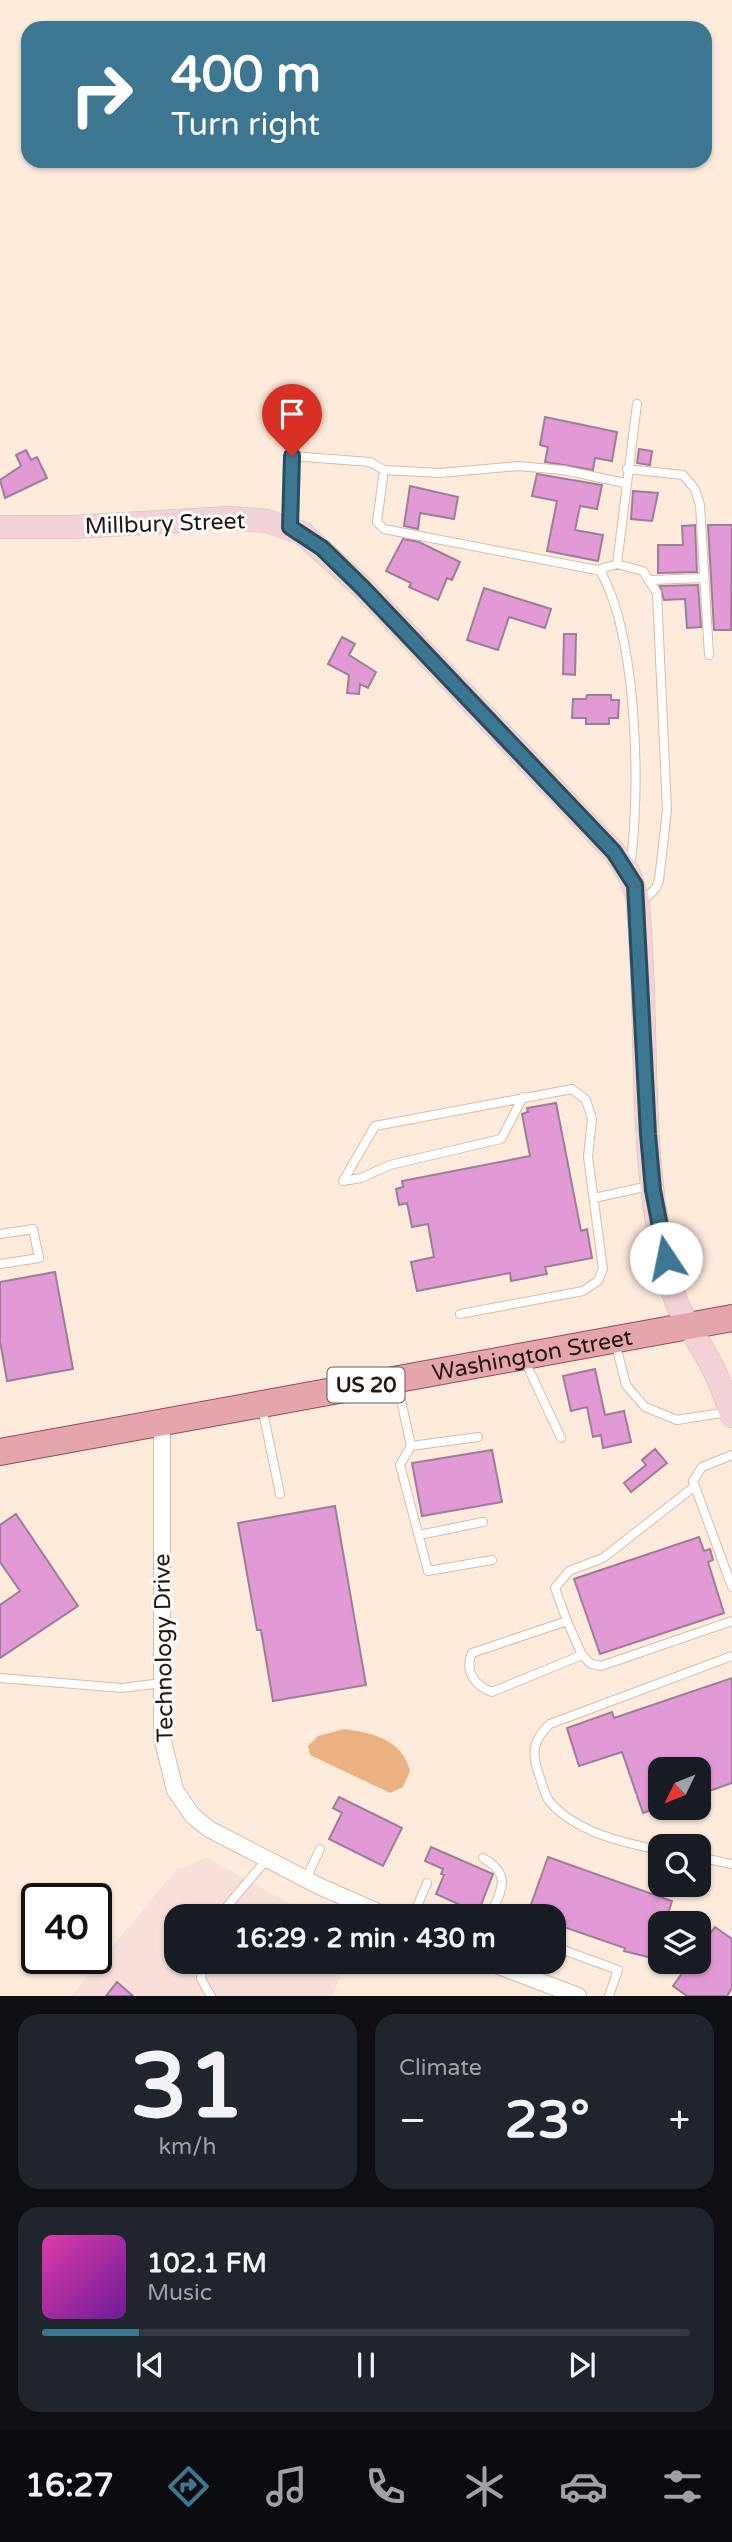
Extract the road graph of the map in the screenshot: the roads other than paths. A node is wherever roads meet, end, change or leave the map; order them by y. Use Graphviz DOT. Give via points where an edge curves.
graph roads {
  1 [pos="637,404"];
  2 [pos="627,469"];
  3 [pos="384,470"];
  4 [pos="625,483"];
  5 [pos="0,527"];
  6 [pos="290,527"];
  7 [pos="617,564"];
  8 [pos="599,569"];
  9 [pos="702,578"];
  10 [pos="651,580"];
  11 [pos="709,654"];
  12 [pos="629,874"];
  13 [pos="638,905"];
  14 [pos="523,1097"];
  15 [pos="652,1185"];
  16 [pos="594,1198"];
  17 [pos="0,1234"];
  18 [pos="0,1264"];
  19 [pos="460,1314"];
  20 [pos="732,1318"];
  21 [pos="688,1326"];
  22 [pos="615,1341"];
  23 [pos="523,1357"];
  24 [pos="397,1379"];
  25 [pos="261,1404"];
  26 [pos="731,1414"];
  27 [pos="162,1422"];
  28 [pos="478,1437"];
  29 [pos="561,1438"];
  30 [pos="411,1446"];
  31 [pos="0,1452"];
  32 [pos="732,1455"];
  33 [pos="695,1486"];
  34 [pos="280,1494"];
  35 [pos="483,1522"];
  36 [pos="419,1535"];
  37 [pos="492,1560"];
  38 [pos="732,1587"];
  39 [pos="567,1621"];
  40 [pos="732,1621"];
  41 [pos="582,1655"];
  42 [pos="732,1656"];
  43 [pos="0,1678"];
  44 [pos="162,1683"];
  45 [pos="648,1848"];
  46 [pos="320,1849"];
  47 [pos="483,1858"];
  48 [pos="267,1859"];
  49 [pos="711,1860"];
  50 [pos="732,1864"];
  51 [pos="306,1880"];
  52 [pos="427,1883"];
  53 [pos="229,1904"];
  54 [pos="360,1904"];
  55 [pos="418,1904"];
  56 [pos="494,1904"];
  57 [pos="566,1951"];
  58 [pos="202,1974"];
  59 [pos="520,1974"];
  60 [pos="211,1996"];
  61 [pos="578,1996"];
  62 [pos="609,1996"];
  1 -- 2 [label="lane"];
  2 -- 4 [label="lane"];
  2 -- 9 [label="lane" via="683,475 691,482 700,505"];
  3 -- 4 [label="lane" via="440,473 518,466"];
  3 -- 6 [label="lane" via="370,462 292,456"];
  3 -- 8 [label="lane" via="377,522 384,529"];
  4 -- 7 [label="lane"];
  5 -- 6 [label="street, Millbury Street" via="229,517"];
  6 -- 12 [label="street, Millbury Street" via="322,548 363,588 614,852"];
  7 -- 8 [label="lane"];
  7 -- 10 [label="lane" via="635,567"];
  8 -- 12 [label="lane" via="620,618 631,704 635,830"];
  9 -- 10 [label="lane"];
  9 -- 11 [label="lane"];
  10 -- 13 [label="lane" via="660,607 667,810 659,880"];
  12 -- 13 [label="street, Millbury Street"];
  13 -- 15 [label="street, Millbury Street"];
  14 -- 14 [label="lane" via="375,1126 344,1181 390,1165 501,1139"];
  14 -- 16 [label="lane" via="572,1089 586,1100 592,1119 588,1157"];
  15 -- 16 [label="lane"];
  15 -- 21 [label="street, Millbury Street" via="671,1285"];
  16 -- 19 [label="lane" via="603,1269 598,1281 583,1291"];
  17 -- 18 [label="lane" via="33,1228 38,1258"];
  20 -- 21 [label="main road, Washington Street / US 20"];
  21 -- 22 [label="main road, Washington Street / US 20"];
  21 -- 26 [label="street, Millbury Street" via="723,1388"];
  22 -- 23 [label="main road, Washington Street / US 20"];
  22 -- 26 [label="lane" via="626,1385 645,1407 677,1420"];
  23 -- 24 [label="main road, Washington Street / US 20"];
  23 -- 29 [label="lane"];
  24 -- 25 [label="main road, Washington Street / US 20"];
  24 -- 30 [label="lane"];
  25 -- 27 [label="main road, Washington Street / US 20"];
  25 -- 34 [label="lane"];
  27 -- 31 [label="main road, Washington Street / US 20"];
  27 -- 44 [label="street, Technology Drive"];
  28 -- 30 [label="lane"];
  30 -- 36 [label="lane" via="400,1465"];
  32 -- 33 [label="lane" via="702,1467 693,1481"];
  33 -- 38 [label="lane"];
  33 -- 39 [label="lane" via="603,1558 569,1571 555,1588"];
  35 -- 36 [label="lane"];
  36 -- 37 [label="lane" via="428,1572"];
  39 -- 41 [label="lane"];
  39 -- 41 [label="lane" via="472,1653 470,1674 481,1688 492,1692"];
  40 -- 41 [label="lane" via="601,1666"];
  42 -- 45 [label="lane" via="550,1724 534,1745 533,1759 549,1801 572,1821"];
  43 -- 44 [label="lane" via="122,1688"];
  44 -- 48 [label="street, Technology Drive" via="164,1749 179,1798 199,1822"];
  46 -- 51 [label="lane"];
  47 -- 56 [label="lane" via="498,1867 503,1878"];
  48 -- 51 [label="street, Technology Drive"];
  48 -- 53 [label="lane"];
  49 -- 50 [label="lane"];
  51 -- 54 [label="street, Technology Drive"];
  52 -- 55 [label="lane"];
  57 -- 62 [label="lane" via="618,1970"];
  58 -- 60 [label="lane"];
  59 -- 61 [label="street"];
}
